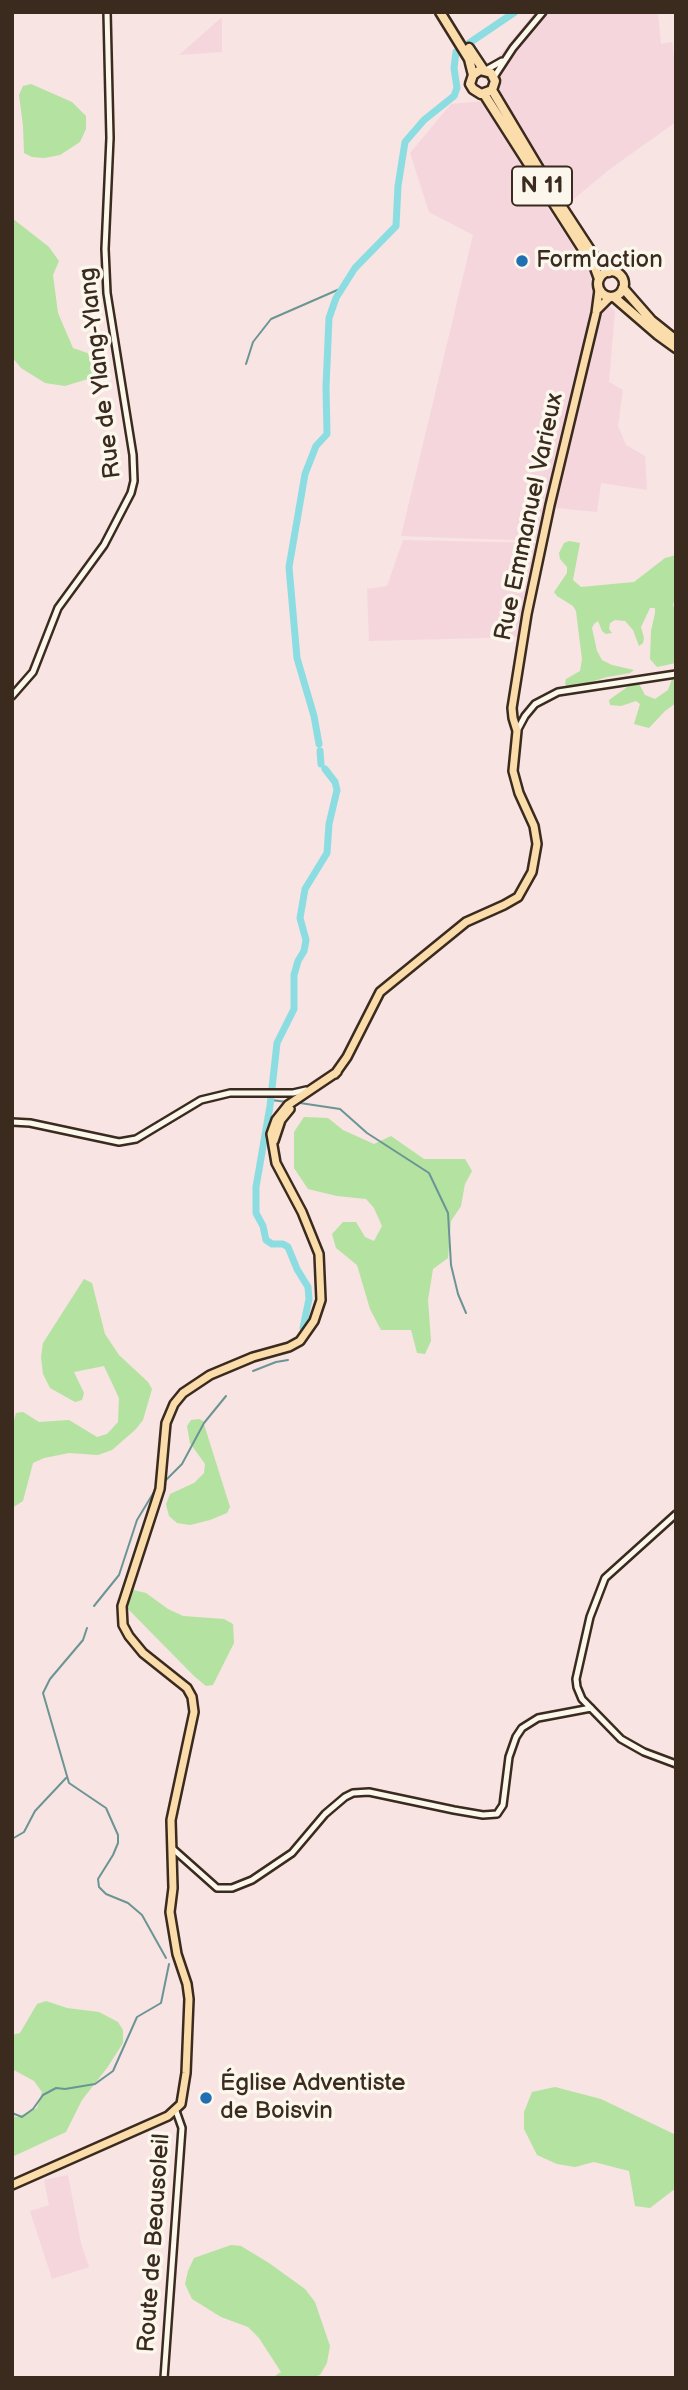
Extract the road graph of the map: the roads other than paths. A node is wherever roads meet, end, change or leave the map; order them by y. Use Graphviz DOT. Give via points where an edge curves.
graph roads {
  1 [pos="107,12"];
  2 [pos="440,12"];
  3 [pos="447,12"];
  4 [pos="543,12"];
  5 [pos="464,45"];
  6 [pos="507,56"];
  7 [pos="484,70"];
  8 [pos="472,75"];
  9 [pos="494,77"];
  10 [pos="488,92"];
  11 [pos="608,272"];
  12 [pos="599,279"];
  13 [pos="623,288"];
  14 [pos="599,290"];
  15 [pos="612,297"];
  16 [pos="596,313"];
  17 [pos="676,340"];
  18 [pos="676,348"];
  19 [pos="676,674"];
  20 [pos="12,696"];
  21 [pos="517,731"];
  22 [pos="304,1093"];
  23 [pos="12,1122"];
  24 [pos="676,1514"];
  25 [pos="582,1699"];
  26 [pos="591,1708"];
  27 [pos="580,1710"];
  28 [pos="676,1764"];
  29 [pos="172,1848"];
  30 [pos="176,2111"];
  31 [pos="12,2185"];
  32 [pos="164,2378"];
  1 -- 20 [label="street, Rue de Ylang-Ylang" via="107,293 134,481 104,545 58,608 33,672"];
  2 -- 5 [label="highway"];
  3 -- 5 [label="highway"];
  4 -- 6 [label="street"];
  5 -- 7 [label="highway"];
  5 -- 8 [label="highway"];
  6 -- 7 [label="street"];
  6 -- 9 [label="street"];
  7 -- 8 [label="highway"];
  7 -- 9 [label="highway"];
  8 -- 10 [label="highway" via="475,92"];
  9 -- 10 [label="highway"];
  10 -- 11 [label="highway, N 11"];
  10 -- 12 [label="highway, N 11"];
  11 -- 12 [label="highway"];
  11 -- 13 [label="highway, N 11" via="619,275"];
  12 -- 14 [label="highway, N 11"];
  13 -- 15 [label="highway"];
  13 -- 17 [label="highway, N 11"];
  14 -- 15 [label="highway"];
  14 -- 16 [label="main road, Rue Emmanuel Varieux"];
  15 -- 16 [label="main road, Rue Emmanuel Varieux" via="601,303"];
  15 -- 18 [label="highway"];
  16 -- 21 [label="main road, Rue Emmanuel Varieux" via="525,625 512,708"];
  19 -- 21 [label="street" via="558,692 535,704"];
  21 -- 22 [label="main road, Rue Emmanuel Varieux" via="513,771 534,826 537,849 527,885 506,905 466,922 380,992 337,1072"];
  22 -- 23 [label="street" via="230,1093 201,1100 136,1139 119,1142"];
  22 -- 29 [label="main road" via="288,1105 271,1134 280,1173 319,1254 321,1300 314,1321 300,1341 221,1370 183,1393 174,1404 166,1423 160,1488 122,1614 135,1645 192,1697 194,1712 173,1807"];
  24 -- 25 [label="street" via="605,1578 590,1616 576,1679"];
  25 -- 26 [label="street"];
  25 -- 27 [label="street"];
  26 -- 27 [label="street"];
  26 -- 28 [label="street" via="632,1746"];
  27 -- 29 [label="street" via="538,1718 522,1728 509,1758 503,1805 497,1814 353,1793 325,1814 292,1853 232,1888 217,1888"];
  29 -- 30 [label="main road" via="170,1912 189,1999 184,2095"];
  30 -- 31 [label="main road"];
  30 -- 32 [label="street, Route de Beausoleil" via="182,2128"];
}
